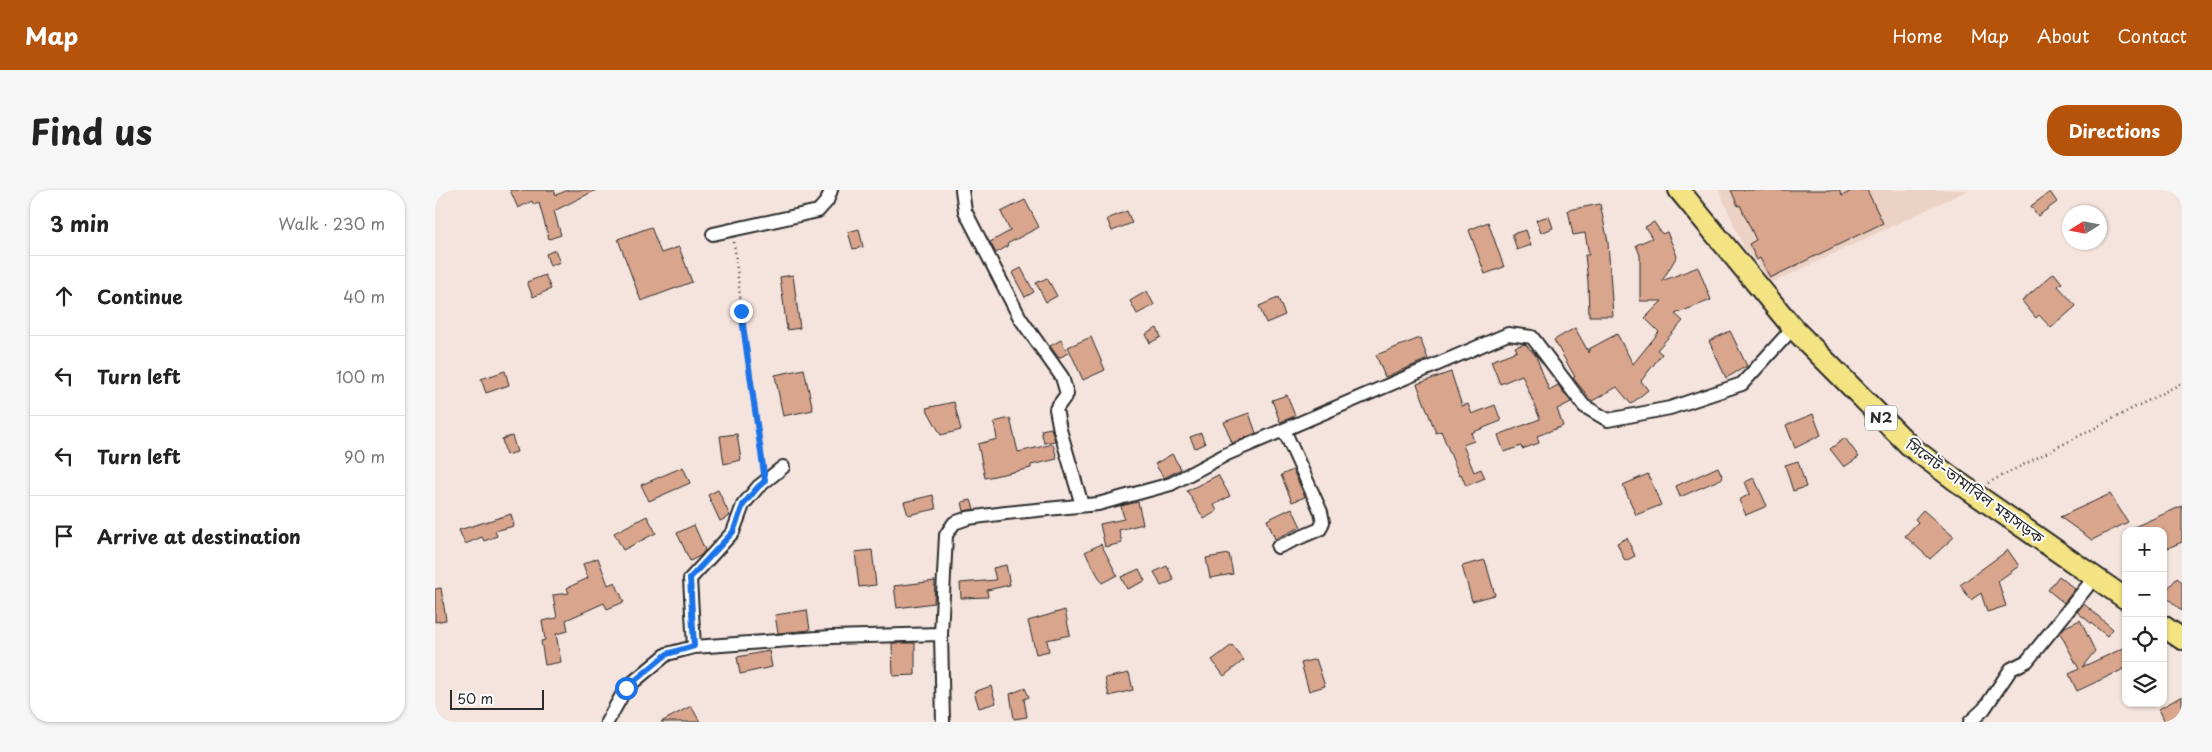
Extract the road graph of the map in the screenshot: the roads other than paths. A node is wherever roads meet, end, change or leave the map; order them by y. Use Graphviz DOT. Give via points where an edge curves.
graph roads {
  1 [pos="831,190"];
  2 [pos="961,190"];
  3 [pos="1679,190"];
  4 [pos="713,234"];
  5 [pos="1793,328"];
  6 [pos="1284,430"];
  7 [pos="783,467"];
  8 [pos="1082,505"];
  9 [pos="1278,546"];
  10 [pos="2095,577"];
  11 [pos="2122,596"];
  12 [pos="2167,629"];
  13 [pos="941,634"];
  14 [pos="2182,639"];
  15 [pos="694,646"];
  16 [pos="607,722"];
  17 [pos="943,722"];
  18 [pos="1970,722"];
  1 -- 4 [label="street" via="818,211"];
  2 -- 8 [label="street" via="965,211 1020,318 1061,377 1067,394 1056,409"];
  3 -- 5 [label="highway, সিলেট-তামাবিল মহাসড়ক / N2"];
  5 -- 6 [label="street" via="1742,384 1670,408 1608,420 1584,406 1532,337 1509,334"];
  5 -- 10 [label="highway, সিলেট-তামাবিল মহাসড়ক / N2" via="1910,446"];
  6 -- 8 [label="street" via="1227,454 1171,484 1098,504"];
  6 -- 9 [label="street" via="1323,522 1320,529"];
  7 -- 15 [label="street" via="758,487 743,505 733,532 690,578"];
  8 -- 13 [label="street" via="1006,513 954,523 946,535"];
  10 -- 11 [label="highway, সিলেট-তামাবিল মহাসড়ক / N2"];
  10 -- 18 [label="street" via="2027,661 2011,670 1984,709"];
  12 -- 14 [label="highway"];
  13 -- 15 [label="street"];
  13 -- 17 [label="street"];
  15 -- 16 [label="street" via="667,654 626,688"];
}
